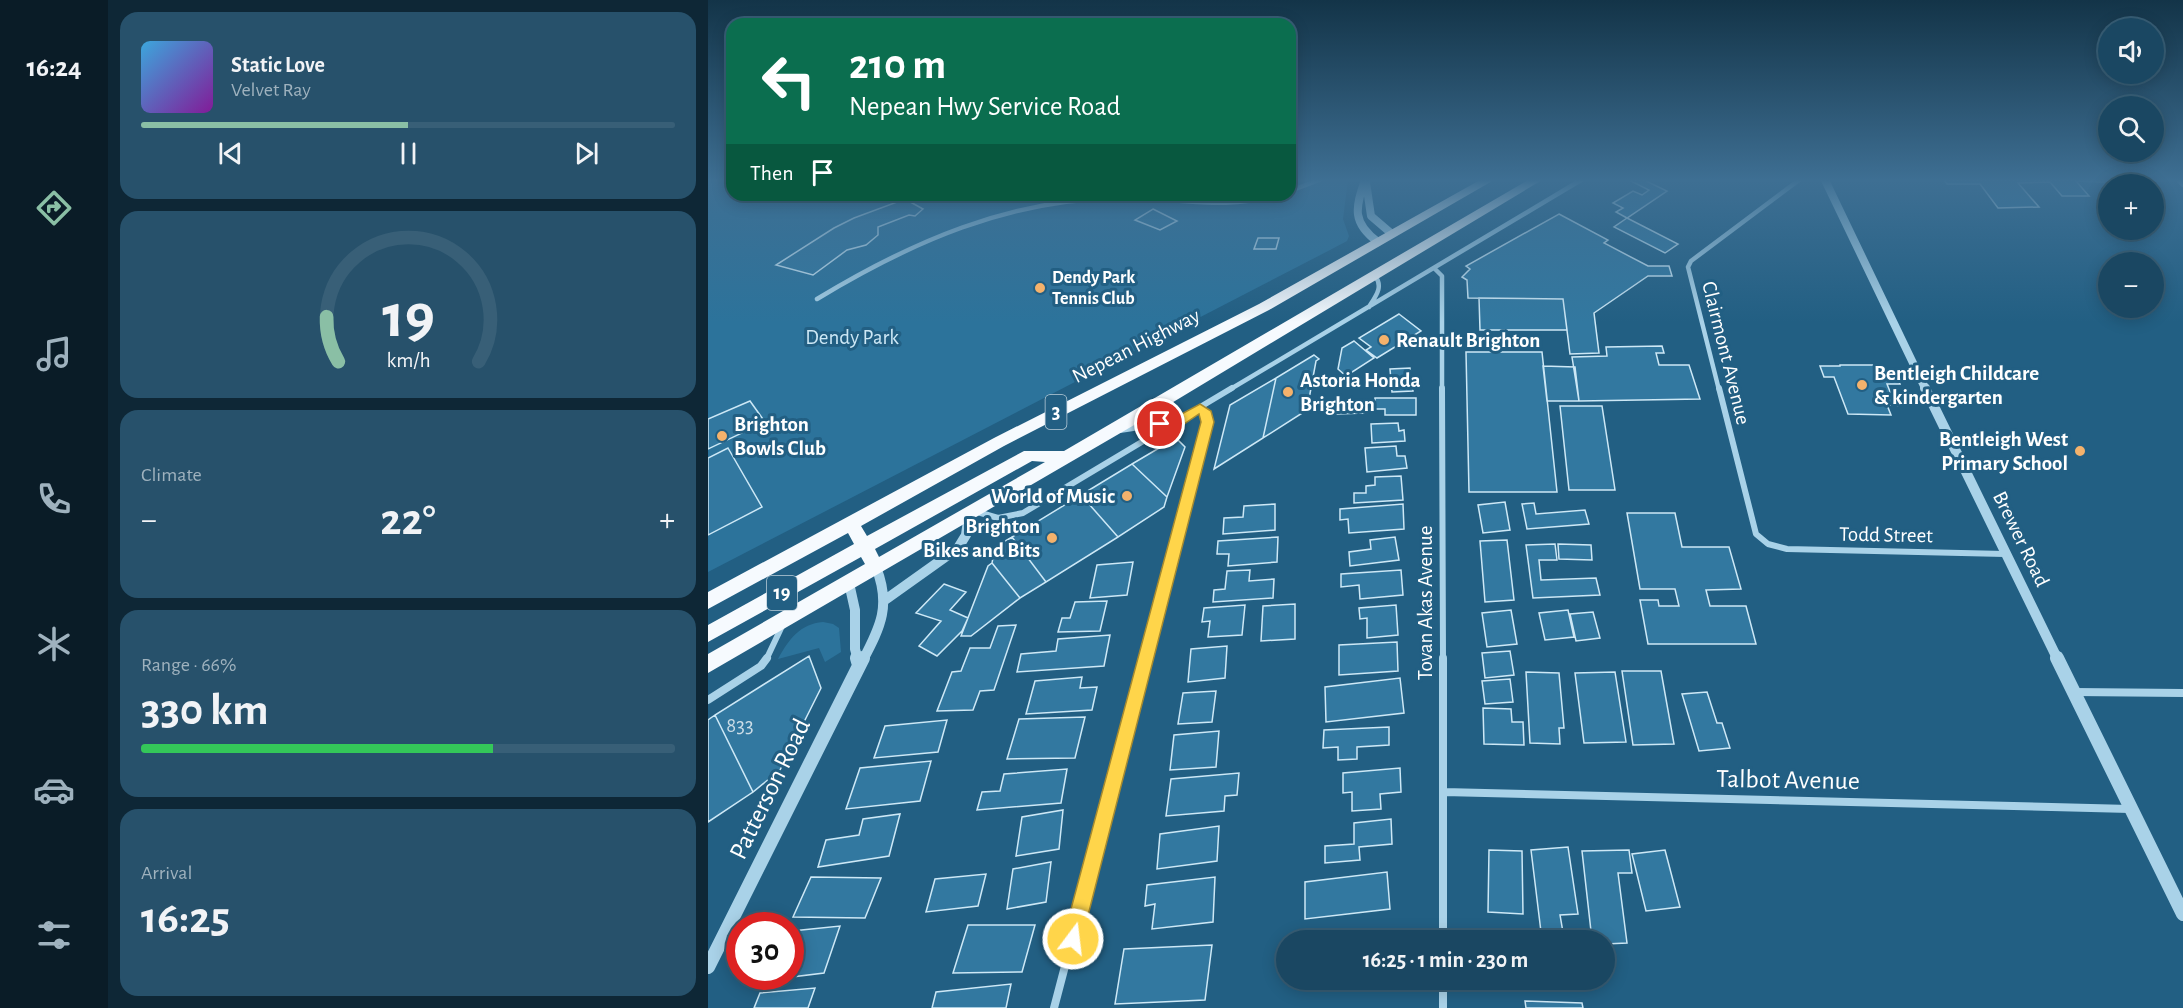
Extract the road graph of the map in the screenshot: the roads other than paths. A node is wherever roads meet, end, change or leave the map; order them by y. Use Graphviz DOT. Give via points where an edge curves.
graph roads {
  1 [pos="959,227"];
  2 [pos="1362,227"];
  3 [pos="1385,227"];
  4 [pos="1405,227"];
  5 [pos="1458,227"];
  6 [pos="1502,227"];
  7 [pos="1736,227"];
  8 [pos="1848,227"];
  9 [pos="1392,234"];
  10 [pos="1378,242"];
  11 [pos="1413,254"];
  12 [pos="1434,268"];
  13 [pos="1318,276"];
  14 [pos="1375,276"];
  15 [pos="817,299"];
  16 [pos="1368,309"];
  17 [pos="1200,408"];
  18 [pos="1179,421"];
  19 [pos="1103,434"];
  20 [pos="1065,457"];
  21 [pos="971,512"];
  22 [pos="850,522"];
  23 [pos="1768,544"];
  24 [pos="863,547"];
  25 [pos="2005,554"];
  26 [pos="846,556"];
  27 [pos="876,567"];
  28 [pos="849,583"];
  29 [pos="708,600"];
  30 [pos="885,600"];
  31 [pos="785,620"];
  32 [pos="708,634"];
  33 [pos="708,664"];
  34 [pos="859,666"];
  35 [pos="2073,692"];
  36 [pos="2183,693"];
  37 [pos="708,700"];
  38 [pos="1444,792"];
  39 [pos="2131,809"];
  40 [pos="2183,914"];
  41 [pos="1443,930"];
  42 [pos="708,967"];
  43 [pos="1443,990"];
  44 [pos="1054,1008"];
  45 [pos="1443,1008"];
  1 -- 15 [label="street" via="913,245"];
  2 -- 10 [label="street"];
  3 -- 9 [label="street"];
  4 -- 9 [label="highway, Nepean Highway / 3"];
  5 -- 11 [label="highway, 3"];
  6 -- 12 [label="street"];
  7 -- 23 [label="street, Clairmont Avenue" via="1688,267 1753,525 1756,534"];
  8 -- 25 [label="street, Brewer Road"];
  9 -- 10 [label="highway, Nepean Highway / 3"];
  9 -- 11 [label="highway"];
  10 -- 11 [label="highway"];
  10 -- 13 [label="highway, Nepean Highway / 3"];
  11 -- 14 [label="highway, 3"];
  12 -- 16 [label="street"];
  12 -- 38 [label="street, Tovan Akas Avenue" via="1441,273 1442,285"];
  13 -- 14 [label="highway" via="1352,269"];
  13 -- 22 [label="highway, Nepean Highway / 3"];
  14 -- 16 [label="street" via="1379,290"];
  14 -- 19 [label="highway, 3"];
  16 -- 17 [label="street"];
  17 -- 18 [label="street"];
  17 -- 44 [label="street" via="1207,416 1204,438"];
  18 -- 19 [label="street"];
  18 -- 21 [label="street" via="1017,516 997,519"];
  19 -- 20 [label="highway, 3"];
  20 -- 21 [label="highway, 3"];
  20 -- 24 [label="highway, 19" via="1030,455"];
  21 -- 27 [label="highway, 3"];
  21 -- 30 [label="street" via="966,535 958,548"];
  22 -- 24 [label="highway"];
  22 -- 26 [label="highway"];
  22 -- 29 [label="highway, Nepean Highway / 3"];
  23 -- 25 [label="street, Todd Street" via="1787,549"];
  24 -- 26 [label="highway, 19"];
  24 -- 27 [label="highway"];
  25 -- 35 [label="street, Brewer Road"];
  26 -- 28 [label="highway"];
  26 -- 32 [label="highway, 19"];
  27 -- 28 [label="highway, 3"];
  27 -- 30 [label="street, Patterson Road"];
  28 -- 31 [label="highway, 3"];
  28 -- 34 [label="street"];
  30 -- 34 [label="street, Patterson Road" via="878,632"];
  31 -- 33 [label="highway, 3"];
  31 -- 37 [label="street" via="761,666"];
  34 -- 42 [label="street, Patterson Road"];
  35 -- 36 [label="street"];
  35 -- 39 [label="street, Brewer Road"];
  38 -- 39 [label="street, Talbot Avenue"];
  38 -- 41 [label="street, Tovan Akas Avenue"];
  39 -- 40 [label="street, Brewer Road"];
  43 -- 45 [label="street"];
}
